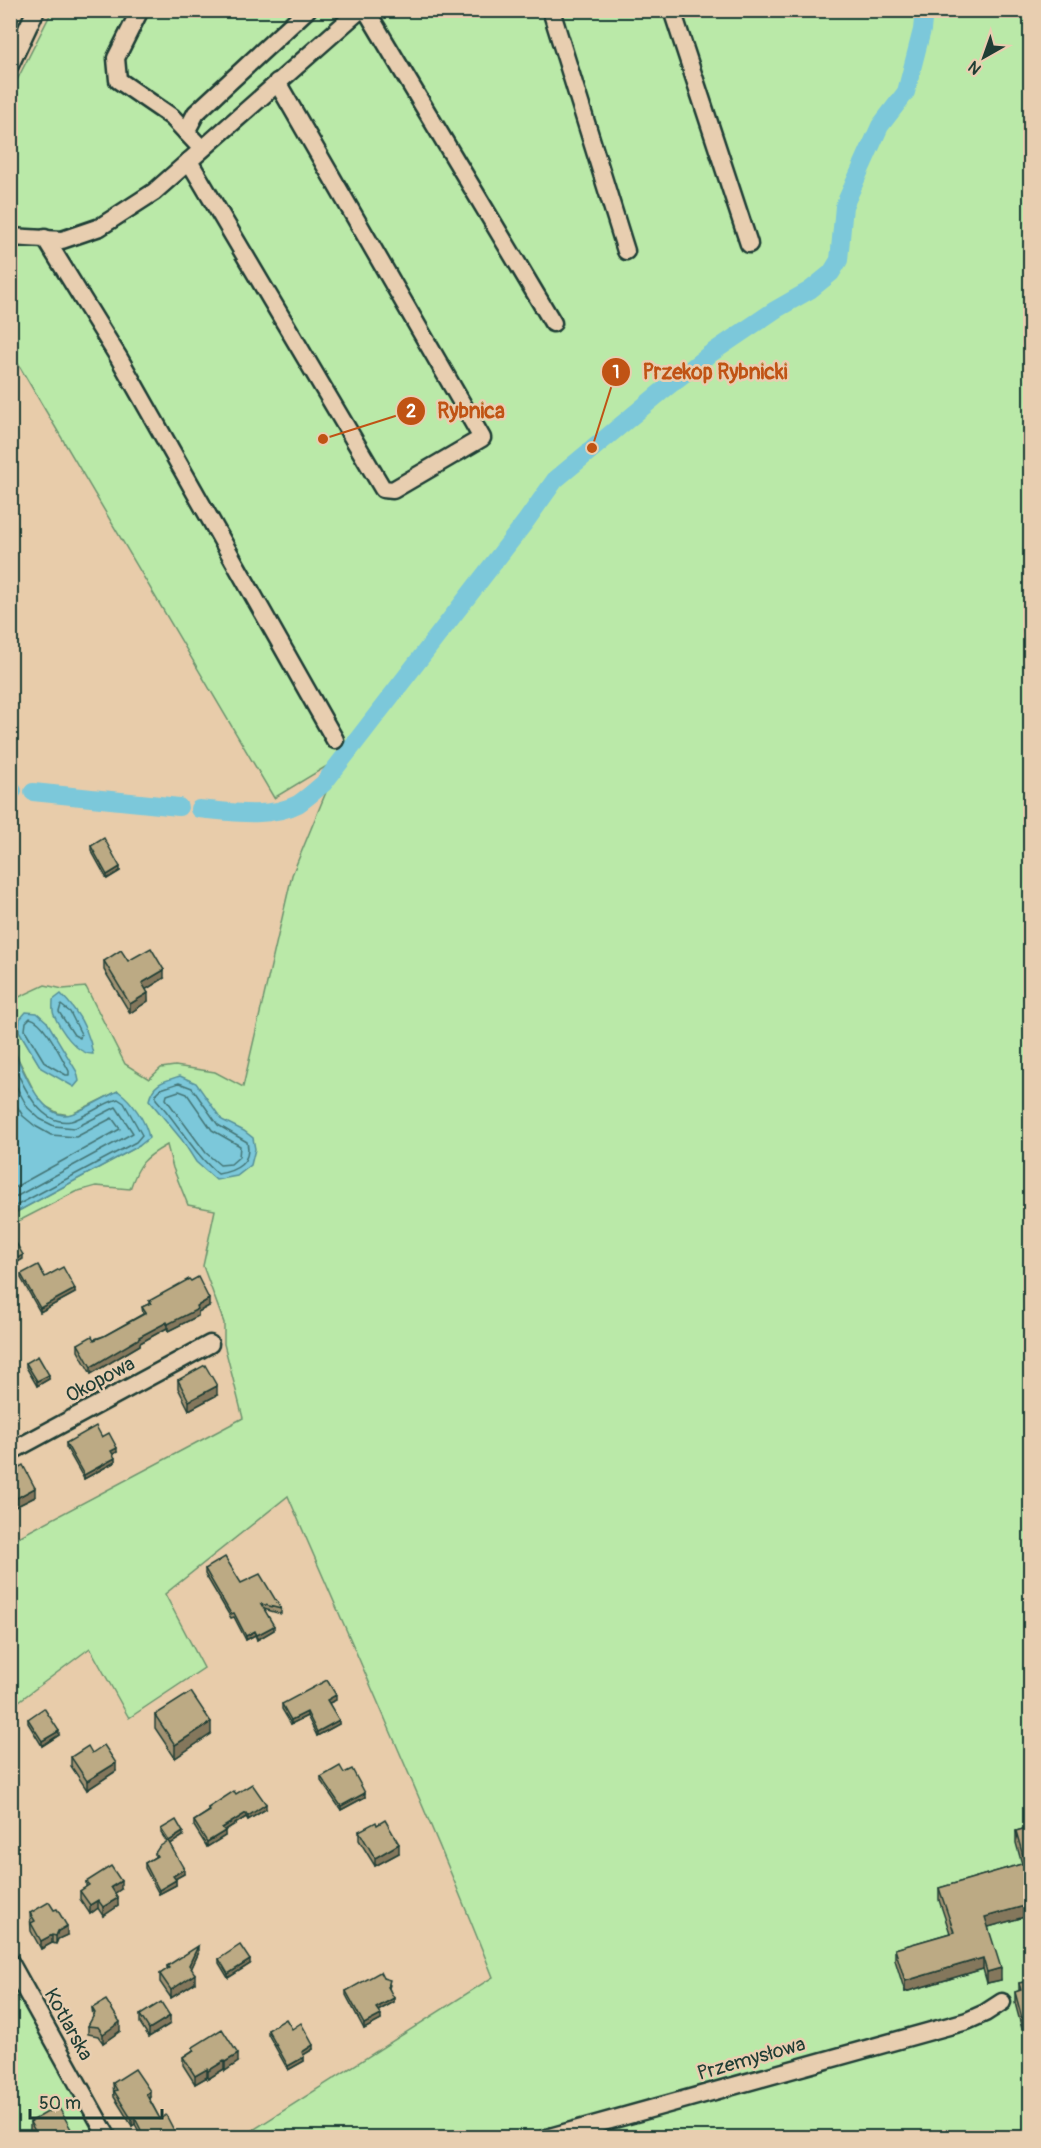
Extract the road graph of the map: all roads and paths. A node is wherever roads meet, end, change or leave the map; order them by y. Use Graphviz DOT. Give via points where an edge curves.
graph roads {
  1 [pos="36,10"];
  2 [pos="140,10"];
  3 [pos="307,10"];
  4 [pos="360,10"];
  5 [pos="366,10"];
  6 [pos="551,10"];
  7 [pos="672,10"];
  8 [pos="10,65"];
  9 [pos="277,82"];
  10 [pos="186,132"];
  11 [pos="202,149"];
  12 [pos="189,161"];
  13 [pos="10,237"];
  14 [pos="45,238"];
  15 [pos="749,244"];
  16 [pos="626,251"];
  17 [pos="553,323"];
  18 [pos="335,740"];
  19 [pos="210,1344"];
  20 [pos="10,1452"];
  21 [pos="10,1962"];
  22 [pos="1002,2002"];
  23 [pos="108,2138"];
  24 [pos="546,2138"];
  1 -- 8 [label="street"];
  2 -- 10 [label="street" via="116,58 118,80 172,117"];
  3 -- 10 [label="street" via="196,113"];
  4 -- 9 [label="street"];
  5 -- 17 [label="street"];
  6 -- 16 [label="street"];
  7 -- 15 [label="street"];
  9 -- 11 [label="street"];
  9 -- 12 [label="street" via="482,438 393,490 383,489"];
  10 -- 11 [label="street"];
  11 -- 12 [label="street"];
  12 -- 14 [label="street" via="154,192 100,227 62,240"];
  13 -- 14 [label="street"];
  14 -- 18 [label="street" via="119,358"];
  19 -- 20 [label="street, Okopowa"];
  21 -- 23 [label="street, Kotlarska"];
  22 -- 24 [label="street, Przemysłowa" via="967,2021"];
}
